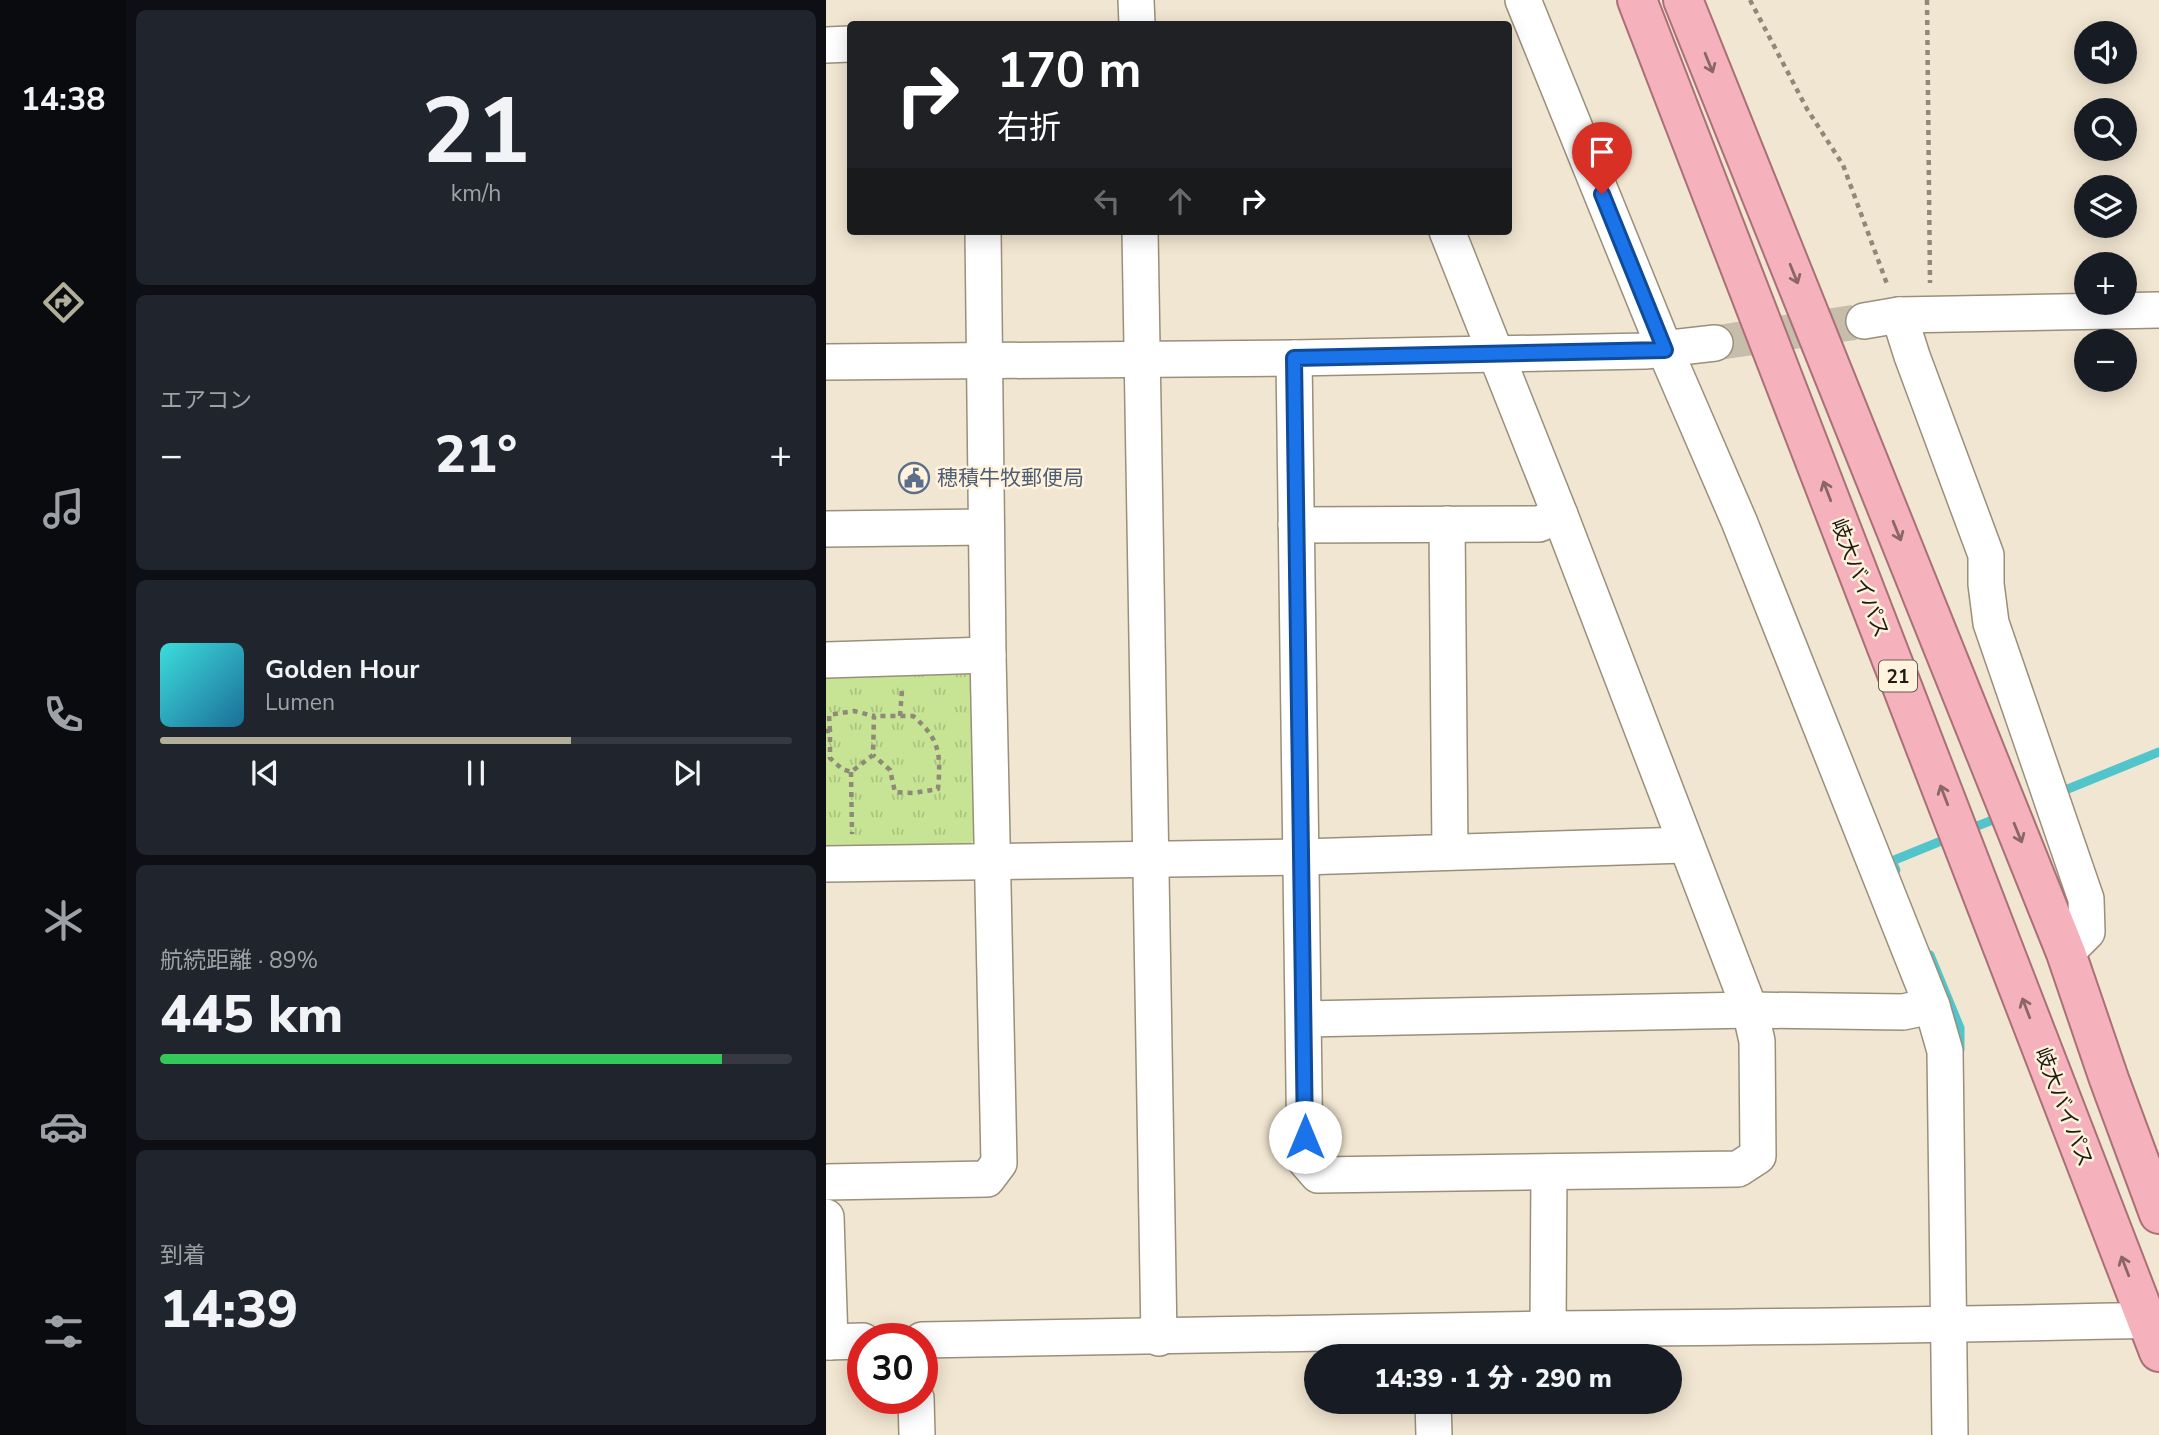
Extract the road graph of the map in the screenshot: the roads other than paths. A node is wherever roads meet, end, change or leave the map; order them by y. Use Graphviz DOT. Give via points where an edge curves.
graph roads {
  1 [pos="1136,0"];
  2 [pos="1523,0"];
  3 [pos="1637,0"];
  4 [pos="1683,0"];
  5 [pos="1137,21"];
  6 [pos="1524,42"];
  7 [pos="847,44"];
  8 [pos="826,45"];
  9 [pos="984,235"];
  10 [pos="1140,235"];
  11 [pos="1449,235"];
  12 [pos="2159,310"];
  13 [pos="1915,314"];
  14 [pos="1864,321"];
  15 [pos="1715,343"];
  16 [pos="1665,350"];
  17 [pos="1497,354"];
  18 [pos="1294,358"];
  19 [pos="984,359"];
  20 [pos="1141,359"];
  21 [pos="826,362"];
  22 [pos="1560,515"];
  23 [pos="1296,524"];
  24 [pos="1447,524"];
  25 [pos="986,527"];
  26 [pos="826,529"];
  27 [pos="988,655"];
  28 [pos="826,660"];
  29 [pos="1685,845"];
  30 [pos="1450,852"];
  31 [pos="1302,857"];
  32 [pos="1151,859"];
  33 [pos="992,862"];
  34 [pos="839,863"];
  35 [pos="2066,953"];
  36 [pos="1931,1006"];
  37 [pos="1750,1010"];
  38 [pos="1304,1018"];
  39 [pos="1549,1172"];
  40 [pos="826,1182"];
  41 [pos="2159,1214"];
  42 [pos="826,1217"];
  43 [pos="1948,1324"];
  44 [pos="1548,1329"];
  45 [pos="2155,1331"];
  46 [pos="1159,1338"];
  47 [pos="938,1340"];
  48 [pos="840,1342"];
  49 [pos="1432,1344"];
  50 [pos="916,1414"];
  51 [pos="1433,1414"];
  52 [pos="917,1435"];
  53 [pos="1434,1435"];
  54 [pos="1950,1435"];
  1 -- 5 [label="street"];
  2 -- 6 [label="street"];
  45 -- 3 [label="highway, 岐大バイパス / 21, one-way"];
  4 -- 35 [label="highway, 21, one-way"];
  6 -- 16 [label="street"];
  7 -- 8 [label="street"];
  9 -- 19 [label="street"];
  10 -- 20 [label="street"];
  11 -- 17 [label="street"];
  12 -- 13 [label="street"];
  13 -- 14 [label="street"];
  13 -- 35 [label="street" via="1912,356 1986,555 1991,623 2086,899 2087,932"];
  15 -- 16 [label="street"];
  16 -- 17 [label="street"];
  16 -- 36 [label="street" via="1739,521"];
  17 -- 18 [label="street"];
  17 -- 22 [label="street"];
  18 -- 20 [label="street"];
  18 -- 23 [label="street"];
  19 -- 20 [label="street"];
  19 -- 21 [label="street"];
  19 -- 25 [label="street"];
  20 -- 32 [label="street"];
  22 -- 24 [label="street" via="1539,524"];
  22 -- 29 [label="street"];
  23 -- 24 [label="street"];
  23 -- 31 [label="street"];
  24 -- 30 [label="street"];
  25 -- 26 [label="street"];
  25 -- 27 [label="street"];
  27 -- 28 [label="street"];
  27 -- 33 [label="street"];
  29 -- 30 [label="street"];
  29 -- 37 [label="street"];
  30 -- 31 [label="street"];
  31 -- 32 [label="street"];
  31 -- 38 [label="street"];
  32 -- 33 [label="street"];
  32 -- 46 [label="street"];
  33 -- 34 [label="street"];
  33 -- 40 [label="street" via="999,1163 987,1179"];
  35 -- 41 [label="highway, 21"];
  36 -- 37 [label="street" via="1903,1012"];
  36 -- 43 [label="street" via="1945,1051"];
  37 -- 38 [label="street"];
  37 -- 39 [label="street" via="1757,1041 1758,1156 1738,1169"];
  38 -- 39 [label="street" via="1305,1160 1318,1175"];
  39 -- 44 [label="street"];
  42 -- 48 [label="street"];
  43 -- 44 [label="street"];
  43 -- 45 [label="street"];
  43 -- 54 [label="street"];
  44 -- 49 [label="street"];
  46 -- 47 [label="street"];
  46 -- 49 [label="street"];
  50 -- 52 [label="street"];
  51 -- 53 [label="street"];
}
